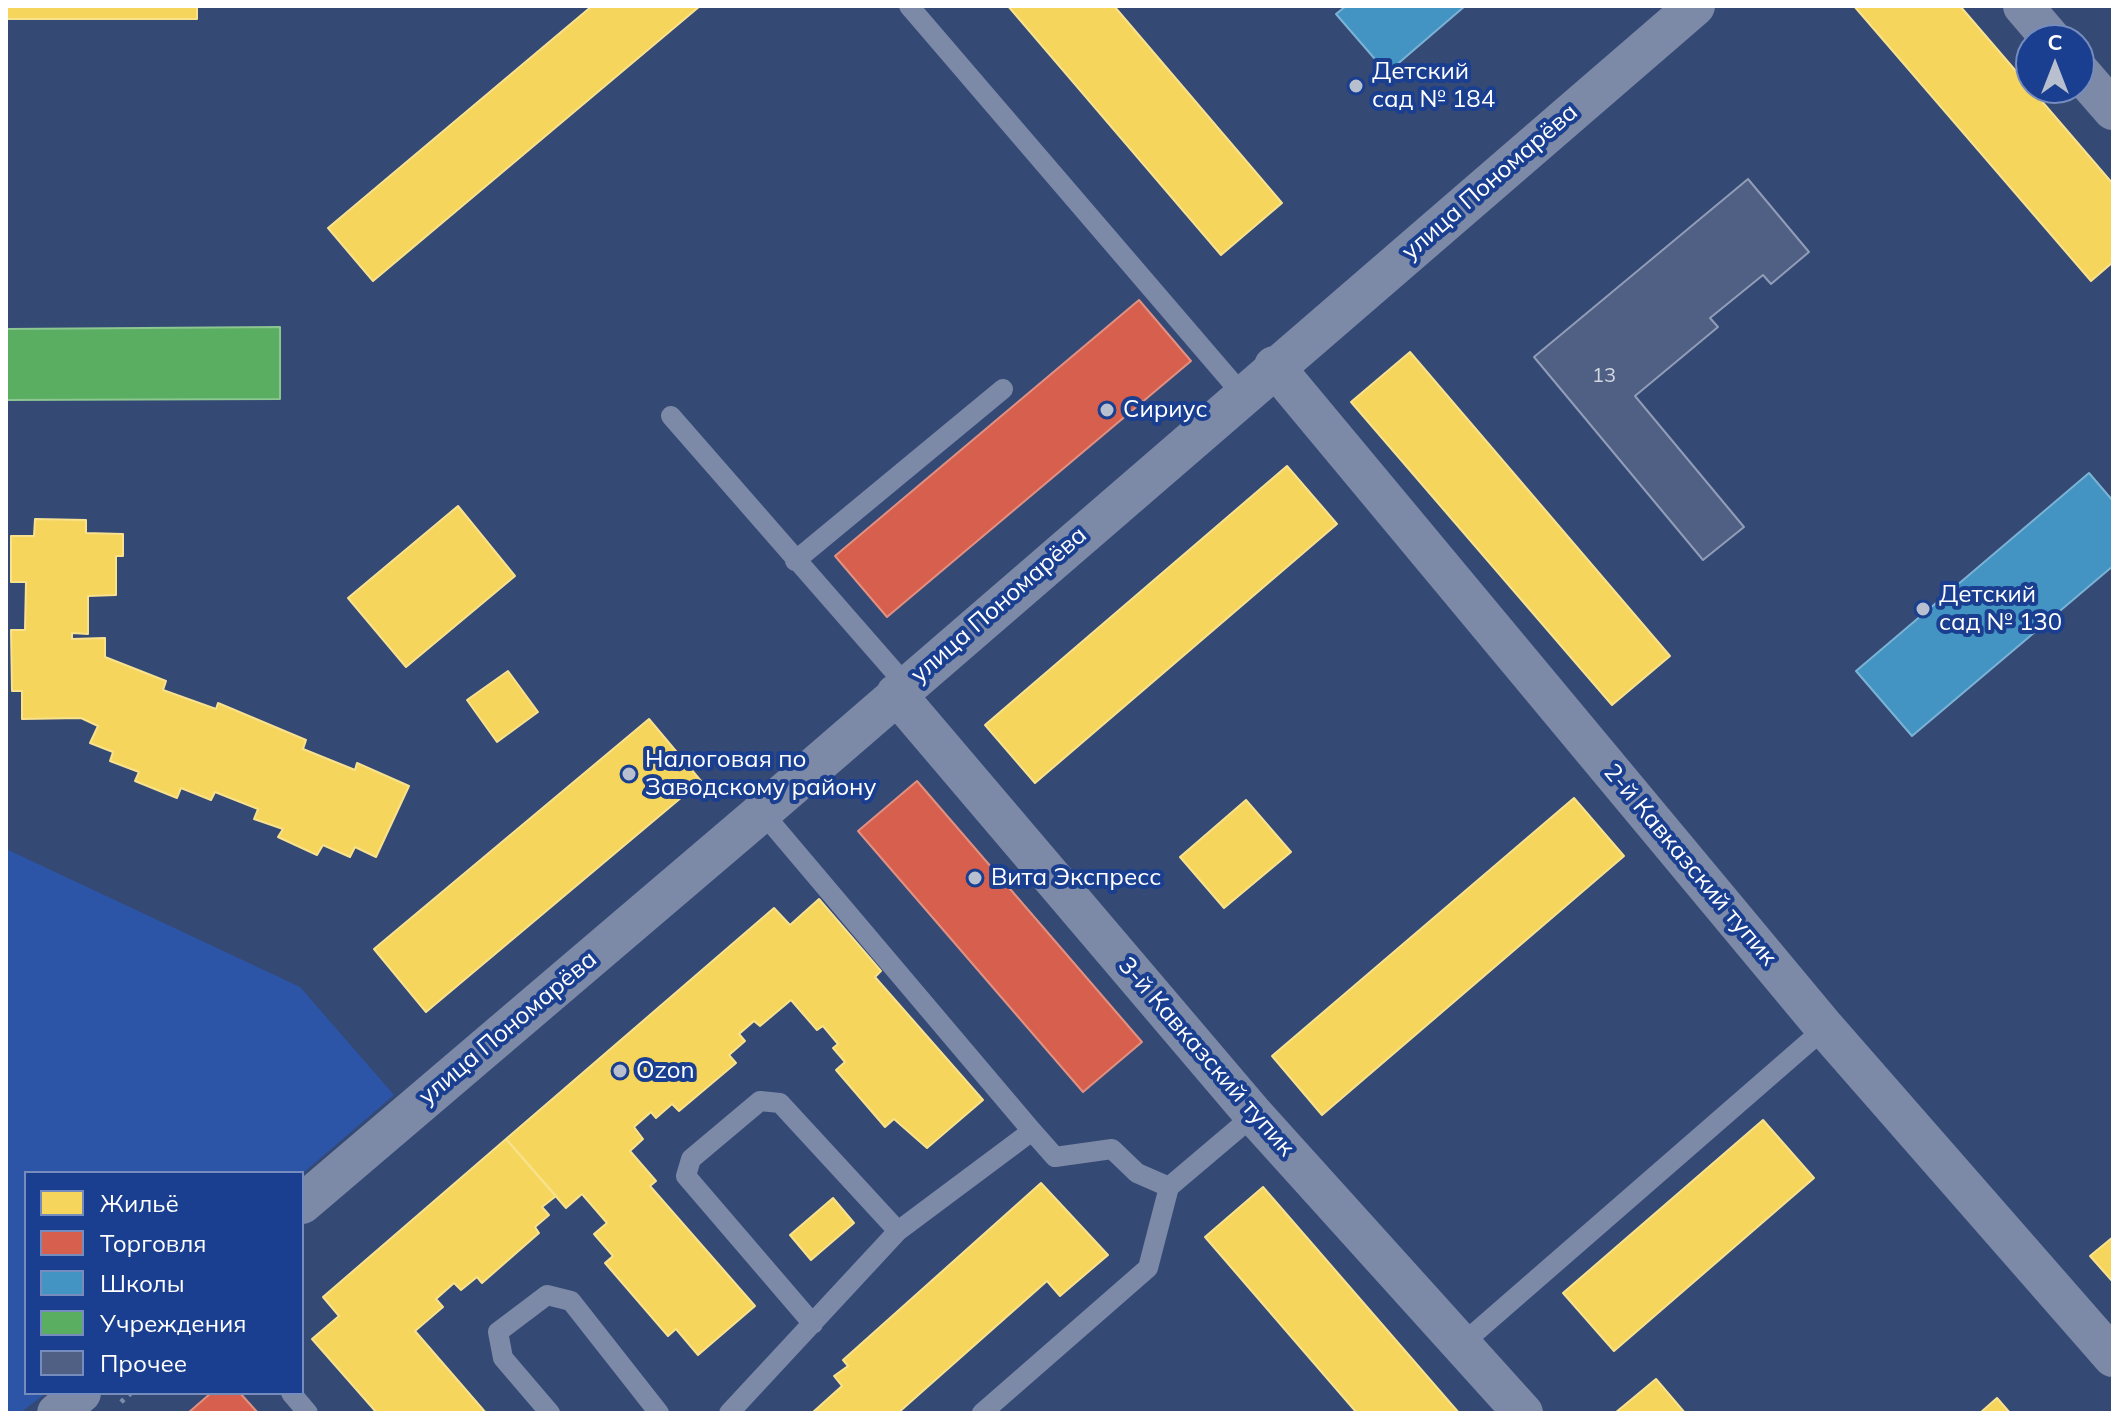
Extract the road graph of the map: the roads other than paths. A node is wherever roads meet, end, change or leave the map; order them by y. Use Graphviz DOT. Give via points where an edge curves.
graph roads {
  1 [pos="909,6"];
  2 [pos="1695,6"];
  3 [pos="2023,6"];
  4 [pos="2038,24"];
  5 [pos="2095,89"];
  6 [pos="2113,110"];
  7 [pos="1274,366"];
  8 [pos="1003,389"];
  9 [pos="1242,394"];
  10 [pos="671,416"];
  11 [pos="795,561"];
  12 [pos="901,690"];
  13 [pos="762,812"];
  14 [pos="1825,1028"];
  15 [pos="1254,1115"];
  16 [pos="1032,1131"];
  17 [pos="1169,1187"];
  18 [pos="304,1202"];
  19 [pos="898,1231"];
  20 [pos="813,1324"];
  21 [pos="1462,1344"];
  22 [pos="2113,1357"];
  23 [pos="79,1395"];
  24 [pos="293,1395"];
  25 [pos="57,1413"];
  26 [pos="308,1413"];
  27 [pos="550,1413"];
  28 [pos="659,1413"];
  29 [pos="729,1413"];
  30 [pos="982,1413"];
  31 [pos="1523,1413"];
  1 -- 9 [label="lane"];
  2 -- 7 [label="street, улица Пономарёва"];
  3 -- 4 [label="street"];
  5 -- 6 [label="street"];
  7 -- 9 [label="street, улица Пономарёва"];
  7 -- 14 [label="street, 2-й Кавказский тупик"];
  8 -- 11 [label="lane"];
  9 -- 12 [label="street, улица Пономарёва"];
  10 -- 11 [label="lane"];
  11 -- 12 [label="lane"];
  12 -- 13 [label="street, улица Пономарёва"];
  12 -- 15 [label="street, 3-й Кавказский тупик"];
  13 -- 16 [label="lane"];
  13 -- 18 [label="street, улица Пономарёва"];
  14 -- 21 [label="lane"];
  14 -- 22 [label="street, 2-й Кавказский тупик"];
  15 -- 17 [label="lane"];
  15 -- 21 [label="street, 3-й Кавказский тупик"];
  16 -- 17 [label="lane" via="1055,1157 1112,1149 1137,1173"];
  16 -- 19 [label="lane"];
  17 -- 30 [label="lane" via="1148,1268"];
  19 -- 20 [label="lane"];
  19 -- 20 [label="lane" via="780,1103 760,1101 691,1159 686,1176"];
  20 -- 29 [label="lane"];
  21 -- 31 [label="street, 3-й Кавказский тупик"];
  23 -- 25 [label="street"];
  24 -- 26 [label="lane"];
  27 -- 28 [label="lane" via="503,1358 498,1332 547,1295 571,1301"];
}
